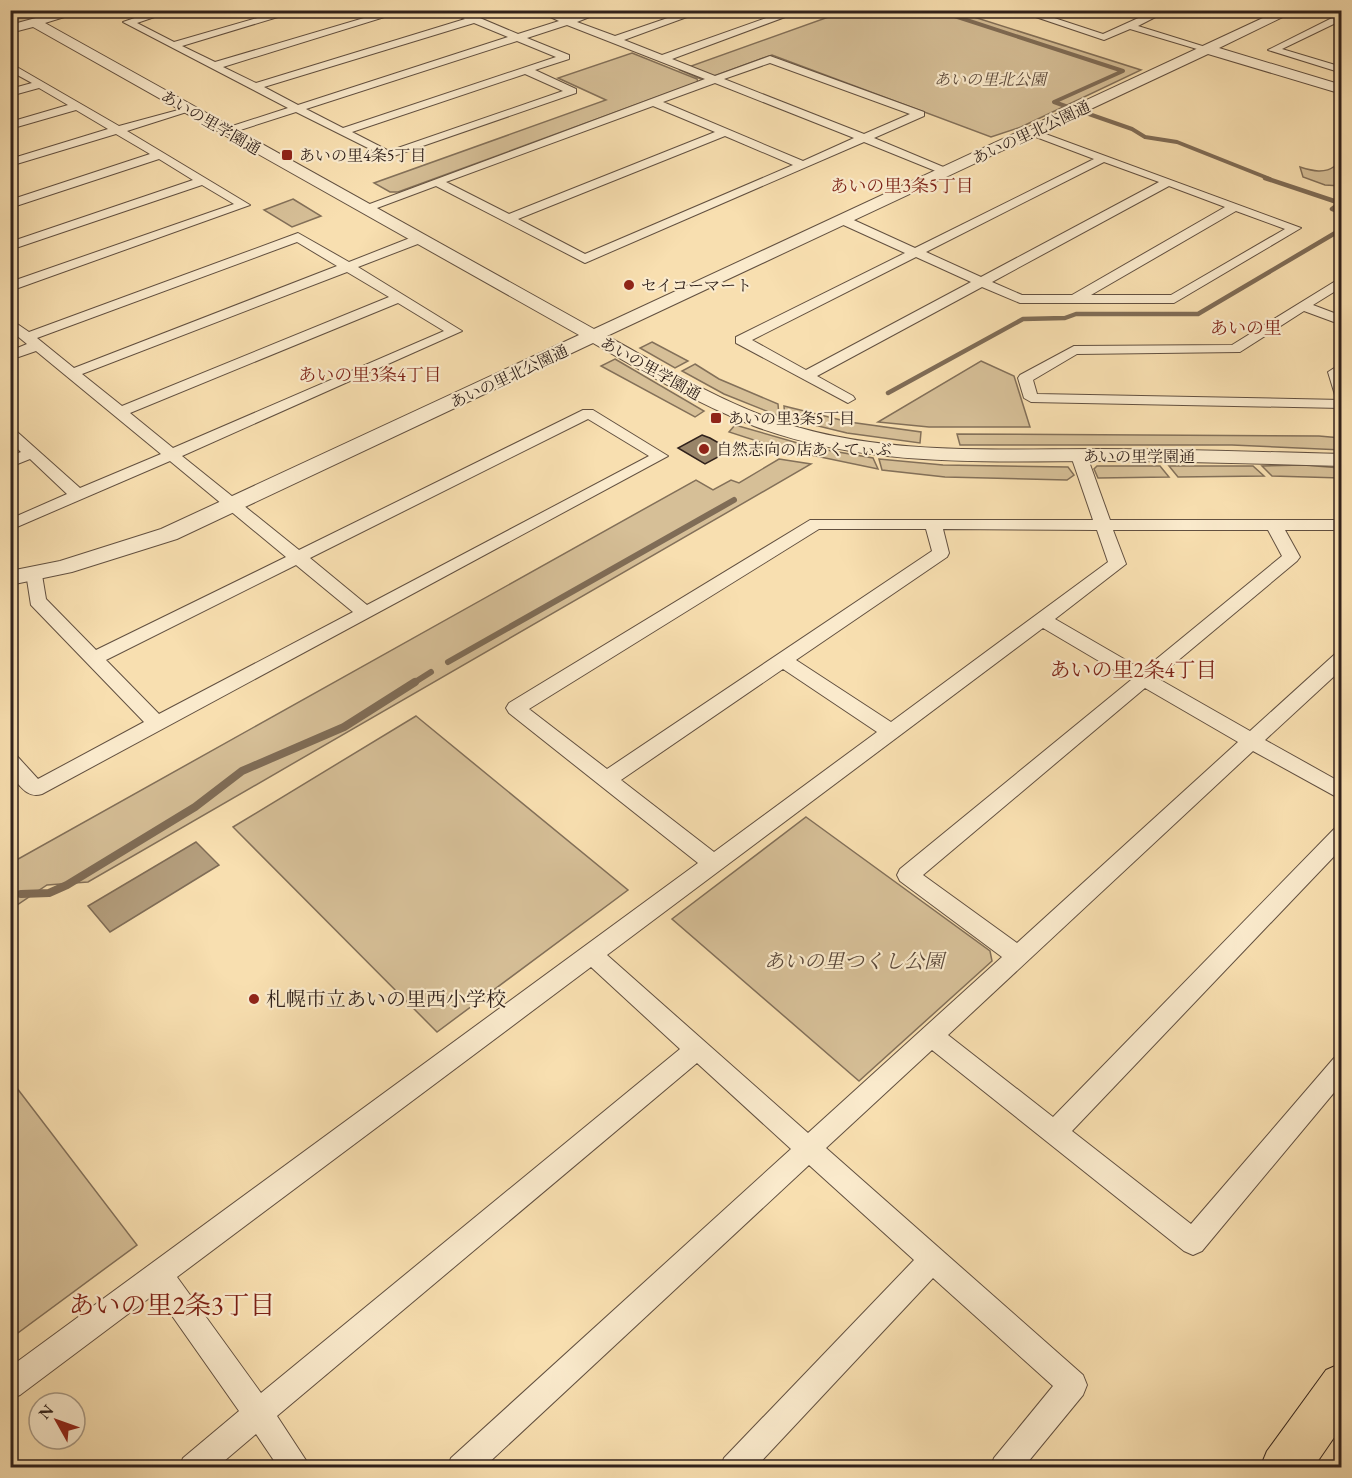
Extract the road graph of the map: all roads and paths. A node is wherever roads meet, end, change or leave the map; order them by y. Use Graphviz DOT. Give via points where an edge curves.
graph roads {
  1 [pos="81,10"];
  2 [pos="171,10"];
  3 [pos="297,10"];
  4 [pos="403,10"];
  5 [pos="451,10"];
  6 [pos="539,10"];
  7 [pos="603,10"];
  8 [pos="702,10"];
  9 [pos="800,10"];
  10 [pos="1019,10"];
  11 [pos="1165,10"];
  12 [pos="1291,10"];
  13 [pos="1341,17"];
  14 [pos="473,20"];
  15 [pos="568,22"];
  16 [pos="35,23"];
  17 [pos="1130,26"];
  18 [pos="10,29"];
  19 [pos="518,38"];
  20 [pos="614,40"];
  21 [pos="173,45"];
  22 [pos="1208,49"];
  23 [pos="661,59"];
  24 [pos="10,66"];
  25 [pos="214,66"];
  26 [pos="1338,66"];
  27 [pos="526,70"];
  28 [pos="714,80"];
  29 [pos="41,84"];
  30 [pos="254,87"];
  31 [pos="1341,90"];
  32 [pos="10,93"];
  33 [pos="653,102"];
  34 [pos="78,106"];
  35 [pos="189,108"];
  36 [pos="297,109"];
  37 [pos="10,126"];
  38 [pos="119,129"];
  39 [pos="227,131"];
  40 [pos="342,132"];
  41 [pos="725,132"];
  42 [pos="1032,132"];
  43 [pos="864,139"];
  44 [pos="160,155"];
  45 [pos="1104,158"];
  46 [pos="10,163"];
  47 [pos="803,165"];
  48 [pos="947,171"];
  49 [pos="204,180"];
  50 [pos="437,182"];
  51 [pos="1168,182"];
  52 [pos="10,204"];
  53 [pos="1235,206"];
  54 [pos="365,208"];
  55 [pos="508,219"];
  56 [pos="843,220"];
  57 [pos="419,239"];
  58 [pos="10,246"];
  59 [pos="916,252"];
  60 [pos="346,267"];
  61 [pos="981,281"];
  62 [pos="1341,281"];
  63 [pos="10,287"];
  64 [pos="398,298"];
  65 [pos="1074,299"];
  66 [pos="1303,306"];
  67 [pos="1341,321"];
  68 [pos="10,323"];
  69 [pos="593,336"];
  70 [pos="33,341"];
  71 [pos="10,356"];
  72 [pos="1341,367"];
  73 [pos="73,373"];
  74 [pos="806,376"];
  75 [pos="1341,395"];
  76 [pos="848,399"];
  77 [pos="1341,404"];
  78 [pos="121,412"];
  79 [pos="10,433"];
  80 [pos="32,453"];
  81 [pos="174,454"];
  82 [pos="1079,456"];
  83 [pos="1341,460"];
  84 [pos="10,462"];
  85 [pos="78,495"];
  86 [pos="234,504"];
  87 [pos="10,525"];
  88 [pos="933,525"];
  89 [pos="1102,525"];
  90 [pos="1274,525"];
  91 [pos="1341,525"];
  92 [pos="299,557"];
  93 [pos="35,573"];
  94 [pos="10,578"];
  95 [pos="366,613"];
  96 [pos="1042,620"];
  97 [pos="1341,658"];
  98 [pos="94,659"];
  99 [pos="783,660"];
  100 [pos="1146,680"];
  101 [pos="157,724"];
  102 [pos="890,731"];
  103 [pos="1253,741"];
  104 [pos="10,761"];
  105 [pos="607,779"];
  106 [pos="1341,793"];
  107 [pos="1341,834"];
  108 [pos="713,863"];
  109 [pos="591,954"];
  110 [pos="1017,956"];
  111 [pos="931,1035"];
  112 [pos="697,1049"];
  113 [pos="1341,1065"];
  114 [pos="1055,1132"];
  115 [pos="807,1147"];
  116 [pos="932,1260"];
  117 [pos="159,1275"];
  118 [pos="10,1385"];
  119 [pos="1341,1386"];
  120 [pos="258,1413"];
  121 [pos="193,1467"];
  122 [pos="297,1467"];
  123 [pos="461,1467"];
  124 [pos="734,1467"];
  125 [pos="1004,1467"];
  126 [pos="1284,1467"];
  1 -- 16 [label="street"];
  2 -- 21 [label="street" via="128,22"];
  3 -- 21 [label="street"];
  4 -- 25 [label="street"];
  5 -- 14 [label="street"];
  6 -- 15 [label="street"];
  7 -- 15 [label="street"];
  8 -- 20 [label="street"];
  9 -- 23 [label="street"];
  10 -- 17 [label="street" via="1104,37"];
  11 -- 17 [label="street"];
  12 -- 22 [label="street, あいの里北公園通"];
  13 -- 26 [label="street" via="1273,50"];
  14 -- 19 [label="street"];
  14 -- 30 [label="street"];
  15 -- 19 [label="street"];
  15 -- 20 [label="street"];
  16 -- 18 [label="street"];
  16 -- 35 [label="street, あいの里学園通"];
  17 -- 22 [label="street"];
  19 -- 27 [label="street" via="565,57"];
  19 -- 36 [label="street"];
  20 -- 23 [label="street"];
  21 -- 25 [label="street"];
  22 -- 31 [label="street"];
  22 -- 42 [label="street, あいの里北公園通"];
  23 -- 28 [label="street"];
  24 -- 29 [label="street"];
  25 -- 30 [label="street"];
  27 -- 40 [label="street"];
  27 -- 40 [label="street" via="572,91 388,155"];
  28 -- 33 [label="street"];
  28 -- 43 [label="street"];
  28 -- 43 [label="street" via="770,59 920,114"];
  29 -- 32 [label="street"];
  29 -- 34 [label="street"];
  30 -- 36 [label="street"];
  33 -- 41 [label="street"];
  33 -- 50 [label="street"];
  34 -- 37 [label="street"];
  34 -- 38 [label="street"];
  35 -- 38 [label="street"];
  35 -- 39 [label="street, あいの里学園通"];
  36 -- 39 [label="street"];
  36 -- 40 [label="street"];
  38 -- 44 [label="street"];
  38 -- 46 [label="street"];
  39 -- 54 [label="street, あいの里学園通"];
  41 -- 47 [label="street"];
  41 -- 55 [label="street"];
  42 -- 45 [label="street"];
  42 -- 48 [label="street, あいの里北公園通"];
  43 -- 47 [label="street"];
  43 -- 48 [label="street"];
  44 -- 49 [label="street"];
  44 -- 52 [label="street"];
  45 -- 51 [label="street"];
  45 -- 59 [label="street"];
  47 -- 55 [label="street" via="585,260"];
  48 -- 56 [label="street, あいの里北公園通"];
  49 -- 58 [label="street"];
  49 -- 63 [label="street" via="244,205"];
  50 -- 54 [label="street"];
  50 -- 55 [label="street"];
  51 -- 53 [label="street"];
  51 -- 61 [label="street"];
  53 -- 65 [label="street"];
  53 -- 65 [label="street" via="1295,228 1174,299"];
  54 -- 57 [label="street, あいの里学園通"];
  56 -- 59 [label="street"];
  56 -- 69 [label="street, あいの里北公園通"];
  57 -- 60 [label="street"];
  57 -- 69 [label="street, あいの里学園通"];
  59 -- 61 [label="street"];
  59 -- 74 [label="street" via="741,340"];
  60 -- 64 [label="street"];
  60 -- 70 [label="street" via="298,237"];
  60 -- 73 [label="street"];
  61 -- 65 [label="street" via="1020,298"];
  61 -- 74 [label="street"];
  62 -- 66 [label="street"];
  64 -- 78 [label="street"];
  64 -- 81 [label="street" via="454,331"];
  66 -- 67 [label="street"];
  66 -- 77 [label="street" via="1235,349 1074,350 1025,378 1031,398"];
  68 -- 70 [label="street"];
  69 -- 82 [label="street, あいの里学園通" via="723,407 814,437 924,456"];
  69 -- 86 [label="street, あいの里北公園通"];
  70 -- 71 [label="street"];
  70 -- 73 [label="street"];
  72 -- 75 [label="street" via="1335,372"];
  73 -- 78 [label="street"];
  74 -- 76 [label="street"];
  78 -- 81 [label="street"];
  79 -- 80 [label="street"];
  80 -- 84 [label="street"];
  80 -- 85 [label="street"];
  81 -- 85 [label="street"];
  81 -- 86 [label="street"];
  82 -- 83 [label="street, あいの里学園通"];
  82 -- 89 [label="street"];
  85 -- 87 [label="street"];
  86 -- 92 [label="street"];
  86 -- 93 [label="street, あいの里北公園通" via="169,534"];
  88 -- 89 [label="street"];
  88 -- 99 [label="street" via="941,553"];
  88 -- 105 [label="street" via="816,524 516,708"];
  89 -- 90 [label="street"];
  89 -- 96 [label="street" via="1117,564"];
  90 -- 91 [label="street"];
  90 -- 100 [label="street" via="1291,557"];
  92 -- 95 [label="street"];
  92 -- 95 [label="street" via="588,413 660,456"];
  92 -- 98 [label="street"];
  93 -- 94 [label="street, あいの里北公園通"];
  93 -- 98 [label="street" via="38,601"];
  95 -- 101 [label="street"];
  96 -- 100 [label="street"];
  96 -- 102 [label="street"];
  97 -- 103 [label="street"];
  98 -- 101 [label="street"];
  99 -- 102 [label="street"];
  99 -- 105 [label="street"];
  100 -- 103 [label="street"];
  100 -- 110 [label="street" via="908,875"];
  101 -- 104 [label="street" via="35,789"];
  102 -- 108 [label="street"];
  103 -- 106 [label="street"];
  103 -- 110 [label="street"];
  105 -- 108 [label="street"];
  107 -- 114 [label="street"];
  108 -- 109 [label="street"];
  109 -- 112 [label="street"];
  109 -- 117 [label="street"];
  110 -- 111 [label="street"];
  111 -- 114 [label="street"];
  111 -- 115 [label="street"];
  112 -- 115 [label="street"];
  112 -- 120 [label="street"];
  113 -- 114 [label="street" via="1193,1242"];
  115 -- 116 [label="street"];
  115 -- 123 [label="street"];
  116 -- 124 [label="street"];
  116 -- 125 [label="street" via="1073,1385"];
  117 -- 118 [label="street"];
  117 -- 120 [label="street"];
  119 -- 126 [label="main road"];
  120 -- 121 [label="street"];
  120 -- 122 [label="street"];
}
